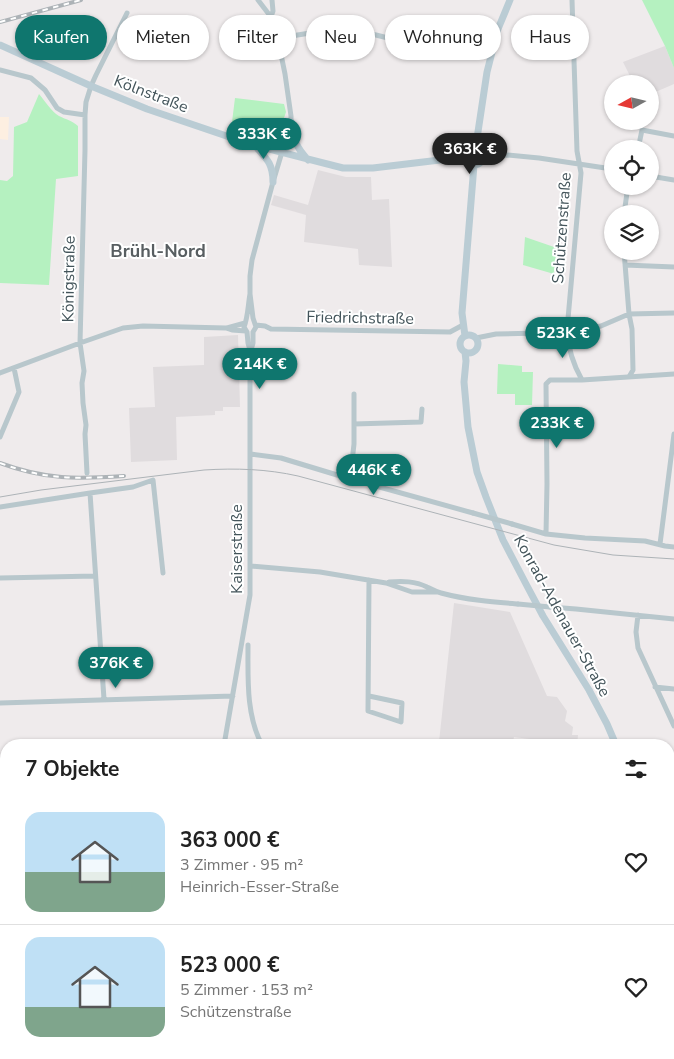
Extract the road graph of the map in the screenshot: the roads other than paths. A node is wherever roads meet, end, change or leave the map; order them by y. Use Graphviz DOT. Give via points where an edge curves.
graph roads {
  1 [pos="258,0"];
  2 [pos="272,0"];
  3 [pos="510,0"];
  4 [pos="572,0"];
  5 [pos="127,13"];
  6 [pos="269,15"];
  7 [pos="271,15"];
  8 [pos="501,22"];
  9 [pos="296,35"];
  10 [pos="385,38"];
  11 [pos="0,45"];
  12 [pos="282,60"];
  13 [pos="490,60"];
  14 [pos="0,70"];
  15 [pos="91,86"];
  16 [pos="85,115"];
  17 [pos="291,122"];
  18 [pos="674,136"];
  19 [pos="640,140"];
  20 [pos="254,145"];
  21 [pos="476,145"];
  22 [pos="281,153"];
  23 [pos="484,156"];
  24 [pos="464,157"];
  25 [pos="308,160"];
  26 [pos="474,165"];
  27 [pos="580,165"];
  28 [pos="604,168"];
  29 [pos="659,178"];
  30 [pos="674,180"];
  31 [pos="273,182"];
  32 [pos="625,260"];
  33 [pos="625,265"];
  34 [pos="674,266"];
  35 [pos="250,294"];
  36 [pos="674,313"];
  37 [pos="629,314"];
  38 [pos="246,323"];
  39 [pos="255,324"];
  40 [pos="463,325"];
  41 [pos="226,328"];
  42 [pos="567,330"];
  43 [pos="249,332"];
  44 [pos="465,336"];
  45 [pos="476,338"];
  46 [pos="80,343"];
  47 [pos="465,352"];
  48 [pos="14,368"];
  49 [pos="0,373"];
  50 [pos="674,374"];
  51 [pos="629,377"];
  52 [pos="582,380"];
  53 [pos="354,394"];
  54 [pos="422,409"];
  55 [pos="354,424"];
  56 [pos="674,434"];
  57 [pos="0,437"];
  58 [pos="251,454"];
  59 [pos="87,473"];
  60 [pos="346,478"];
  61 [pos="90,493"];
  62 [pos="0,507"];
  63 [pos="546,534"];
  64 [pos="660,544"];
  65 [pos="674,547"];
  66 [pos="251,566"];
  67 [pos="163,573"];
  68 [pos="95,576"];
  69 [pos="0,578"];
  70 [pos="368,580"];
  71 [pos="386,583"];
  72 [pos="436,592"];
  73 [pos="638,615"];
  74 [pos="674,619"];
  75 [pos="248,645"];
  76 [pos="236,683"];
  77 [pos="248,684"];
  78 [pos="655,687"];
  79 [pos="674,689"];
  80 [pos="233,696"];
  81 [pos="369,696"];
  82 [pos="104,699"];
  83 [pos="0,703"];
  84 [pos="674,726"];
  85 [pos="225,739"];
  86 [pos="259,739"];
  87 [pos="613,739"];
  1 -- 6 [label="street"];
  2 -- 7 [label="street"];
  3 -- 8 [label="main road"];
  4 -- 27 [label="street, Schützenstraße"];
  5 -- 15 [label="street, Kölnstraße"];
  9 -- 10 [label="street" via="342,28"];
  11 -- 15 [label="main road, Kölnstraße"];
  12 -- 17 [label="street"];
  13 -- 21 [label="main road"];
  14 -- 16 [label="street" via="31,78 46,90 57,108"];
  15 -- 16 [label="street, Königstraße"];
  15 -- 20 [label="main road, Kölnstraße" via="147,109"];
  16 -- 46 [label="street, Königstraße"];
  17 -- 20 [label="main road" via="274,138"];
  17 -- 22 [label="street"];
  17 -- 25 [label="main road" via="296,144"];
  18 -- 19 [label="street" via="642,130"];
  20 -- 22 [label="main road, Kölnstraße"];
  20 -- 31 [label="main road" via="269,162"];
  21 -- 23 [label="main road"];
  21 -- 24 [label="main road" via="467,148"];
  22 -- 25 [label="main road, Kölnstraße"];
  22 -- 31 [label="street"];
  23 -- 26 [label="main road"];
  23 -- 27 [label="street" via="539,158"];
  24 -- 25 [label="main road, Kölnstraße" via="350,169"];
  24 -- 26 [label="main road"];
  26 -- 40 [label="main road"];
  27 -- 28 [label="street"];
  27 -- 42 [label="street, Schützenstraße"];
  29 -- 30 [label="street"];
  31 -- 35 [label="street" via="252,260"];
  32 -- 33 [label="street"];
  33 -- 34 [label="street"];
  33 -- 37 [label="street"];
  35 -- 38 [label="street"];
  35 -- 39 [label="street"];
  36 -- 37 [label="street"];
  37 -- 42 [label="street" via="601,326"];
  37 -- 51 [label="street" via="633,370"];
  38 -- 39 [label="street" via="251,321"];
  38 -- 41 [label="street"];
  38 -- 43 [label="street" via="244,327"];
  39 -- 40 [label="street, Friedrichstraße" via="271,329 450,332"];
  39 -- 43 [label="street" via="256,329"];
  40 -- 44 [label="main road"];
  41 -- 43 [label="street"];
  41 -- 46 [label="street" via="123,328"];
  42 -- 45 [label="street"];
  42 -- 52 [label="street, Schützenstraße" via="567,340"];
  43 -- 58 [label="street, Kaiserstraße" via="253,343 250,350"];
  44 -- 45 [label="main road"];
  44 -- 47 [label="main road" via="460,344"];
  45 -- 47 [label="main road" via="477,350"];
  46 -- 48 [label="street"];
  46 -- 59 [label="street, Königstraße"];
  47 -- 87 [label="main road, Konrad-Adenauer-Straße" via="468,427 486,497 522,577 589,690"];
  48 -- 49 [label="street"];
  48 -- 57 [label="street" via="19,392"];
  50 -- 51 [label="street"];
  51 -- 52 [label="street"];
  52 -- 63 [label="street" via="550,380 546,384"];
  53 -- 55 [label="street"];
  54 -- 55 [label="street" via="421,422"];
  55 -- 60 [label="street" via="352,462"];
  56 -- 64 [label="street"];
  58 -- 60 [label="street" via="281,458"];
  58 -- 66 [label="street, Kaiserstraße"];
  60 -- 63 [label="street, bridge"];
  61 -- 62 [label="street"];
  61 -- 67 [label="street" via="133,488 153,480"];
  61 -- 68 [label="street"];
  63 -- 64 [label="street"];
  64 -- 65 [label="street"];
  66 -- 70 [label="street"];
  66 -- 76 [label="street, Kaiserstraße" via="250,595"];
  68 -- 69 [label="street"];
  68 -- 82 [label="street"];
  70 -- 71 [label="street"];
  70 -- 81 [label="street"];
  71 -- 72 [label="street" via="412,592"];
  71 -- 72 [label="street" via="405,581"];
  72 -- 73 [label="street, bridge" via="468,599"];
  73 -- 74 [label="street"];
  73 -- 78 [label="street" via="638,648"];
  75 -- 77 [label="street"];
  76 -- 77 [label="street"];
  76 -- 80 [label="street, Kaiserstraße"];
  77 -- 86 [label="street"];
  78 -- 79 [label="street"];
  78 -- 84 [label="street"];
  80 -- 82 [label="street"];
  80 -- 85 [label="street, Kaiserstraße"];
  81 -- 81 [label="street" via="368,710 400,722 402,703"];
  82 -- 83 [label="street"];
}
